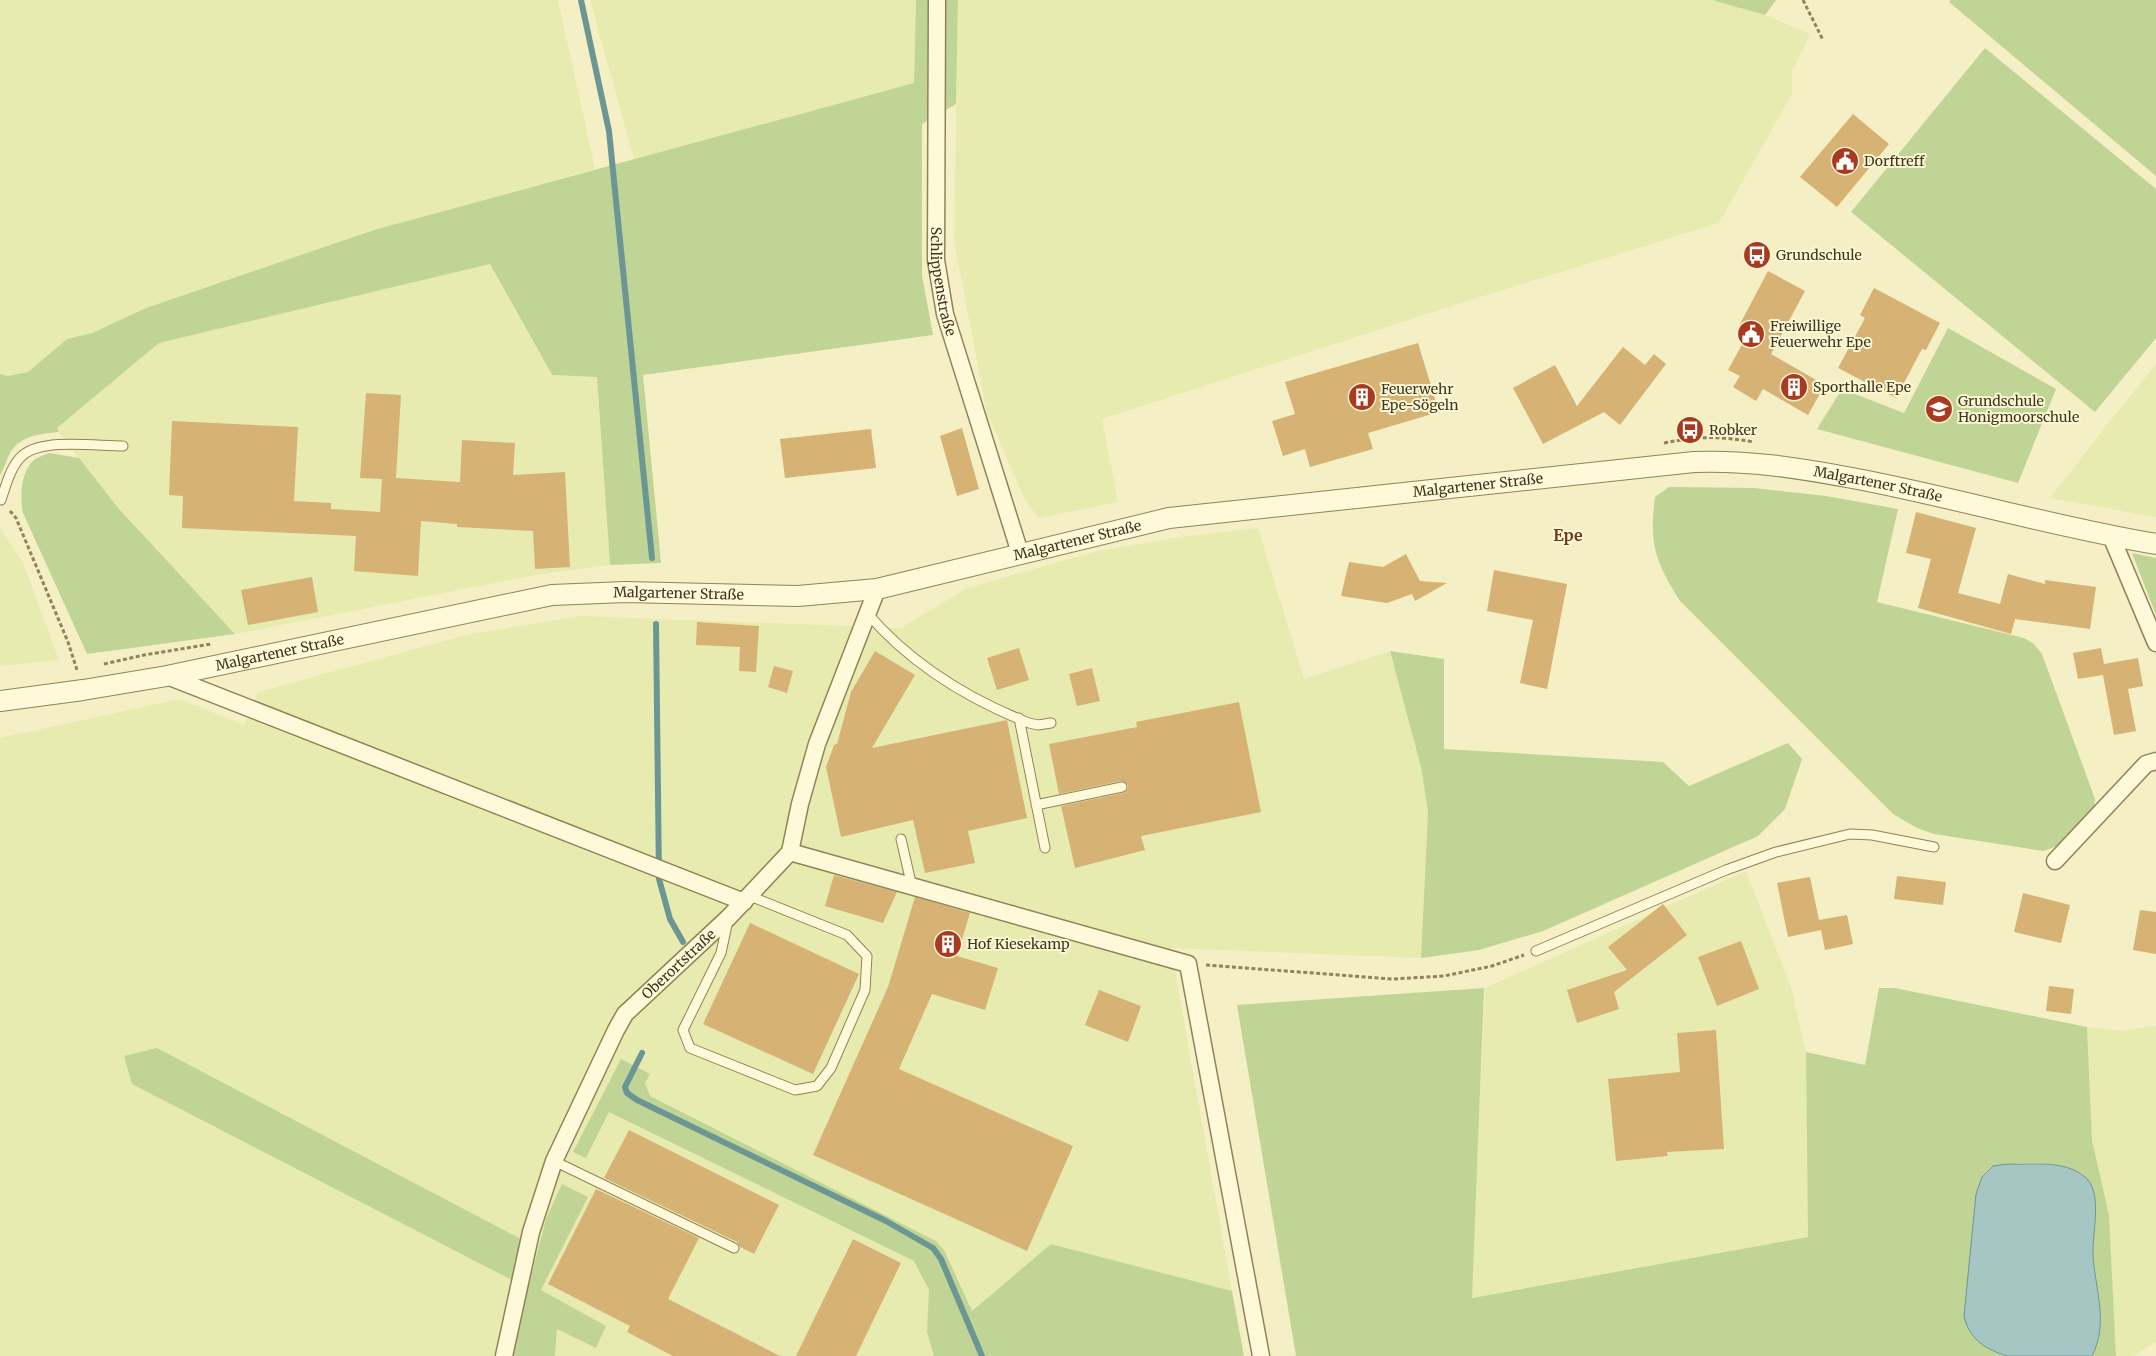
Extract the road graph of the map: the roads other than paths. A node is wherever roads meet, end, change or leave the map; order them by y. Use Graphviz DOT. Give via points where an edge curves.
graph roads {
  1 [pos="937,0"];
  2 [pos="123,446"];
  3 [pos="1,500"];
  4 [pos="2111,536"];
  5 [pos="2156,544"];
  6 [pos="1020,553"];
  7 [pos="877,589"];
  8 [pos="867,613"];
  9 [pos="2156,643"];
  10 [pos="167,676"];
  11 [pos="0,701"];
  12 [pos="1019,718"];
  13 [pos="1051,723"];
  14 [pos="2156,760"];
  15 [pos="1122,787"];
  16 [pos="1036,805"];
  17 [pos="901,838"];
  18 [pos="1934,847"];
  19 [pos="1045,848"];
  20 [pos="790,852"];
  21 [pos="2055,861"];
  22 [pos="912,887"];
  23 [pos="747,899"];
  24 [pos="729,917"];
  25 [pos="1536,951"];
  26 [pos="554,1161"];
  27 [pos="734,1248"];
  28 [pos="504,1356"];
  29 [pos="1261,1356"];
  1 -- 6 [label="street, Schlippenstraße" via="936,260 944,314"];
  2 -- 3 [label="lane" via="39,446 22,455 11,472"];
  4 -- 5 [label="street, Malgartener Straße"];
  4 -- 6 [label="street, Malgartener Straße" via="1906,488 1734,460 1169,518"];
  4 -- 9 [label="street"];
  6 -- 7 [label="street, Malgartener Straße"];
  7 -- 8 [label="street"];
  7 -- 10 [label="street, Malgartener Straße" via="798,596 625,592 552,595"];
  8 -- 12 [label="lane" via="888,638 921,664 964,691"];
  8 -- 20 [label="street" via="817,744"];
  10 -- 11 [label="street, Malgartener Straße"];
  10 -- 23 [label="street" via="649,866"];
  12 -- 13 [label="lane" via="1038,725"];
  12 -- 16 [label="lane"];
  14 -- 21 [label="street" via="2146,764"];
  15 -- 16 [label="lane"];
  16 -- 19 [label="lane"];
  17 -- 22 [label="lane"];
  18 -- 25 [label="lane" via="1850,834 1776,852"];
  20 -- 22 [label="street"];
  20 -- 23 [label="street, Oberortstraße"];
  22 -- 29 [label="street" via="1188,964"];
  23 -- 24 [label="street, Oberortstraße"];
  23 -- 24 [label="lane" via="847,935 868,956 865,990 831,1068 818,1086 795,1090 690,1048 683,1030 721,954"];
  24 -- 26 [label="street, Oberortstraße" via="625,1014"];
  26 -- 27 [label="lane"];
  26 -- 28 [label="street, Oberortstraße" via="531,1232"];
}
